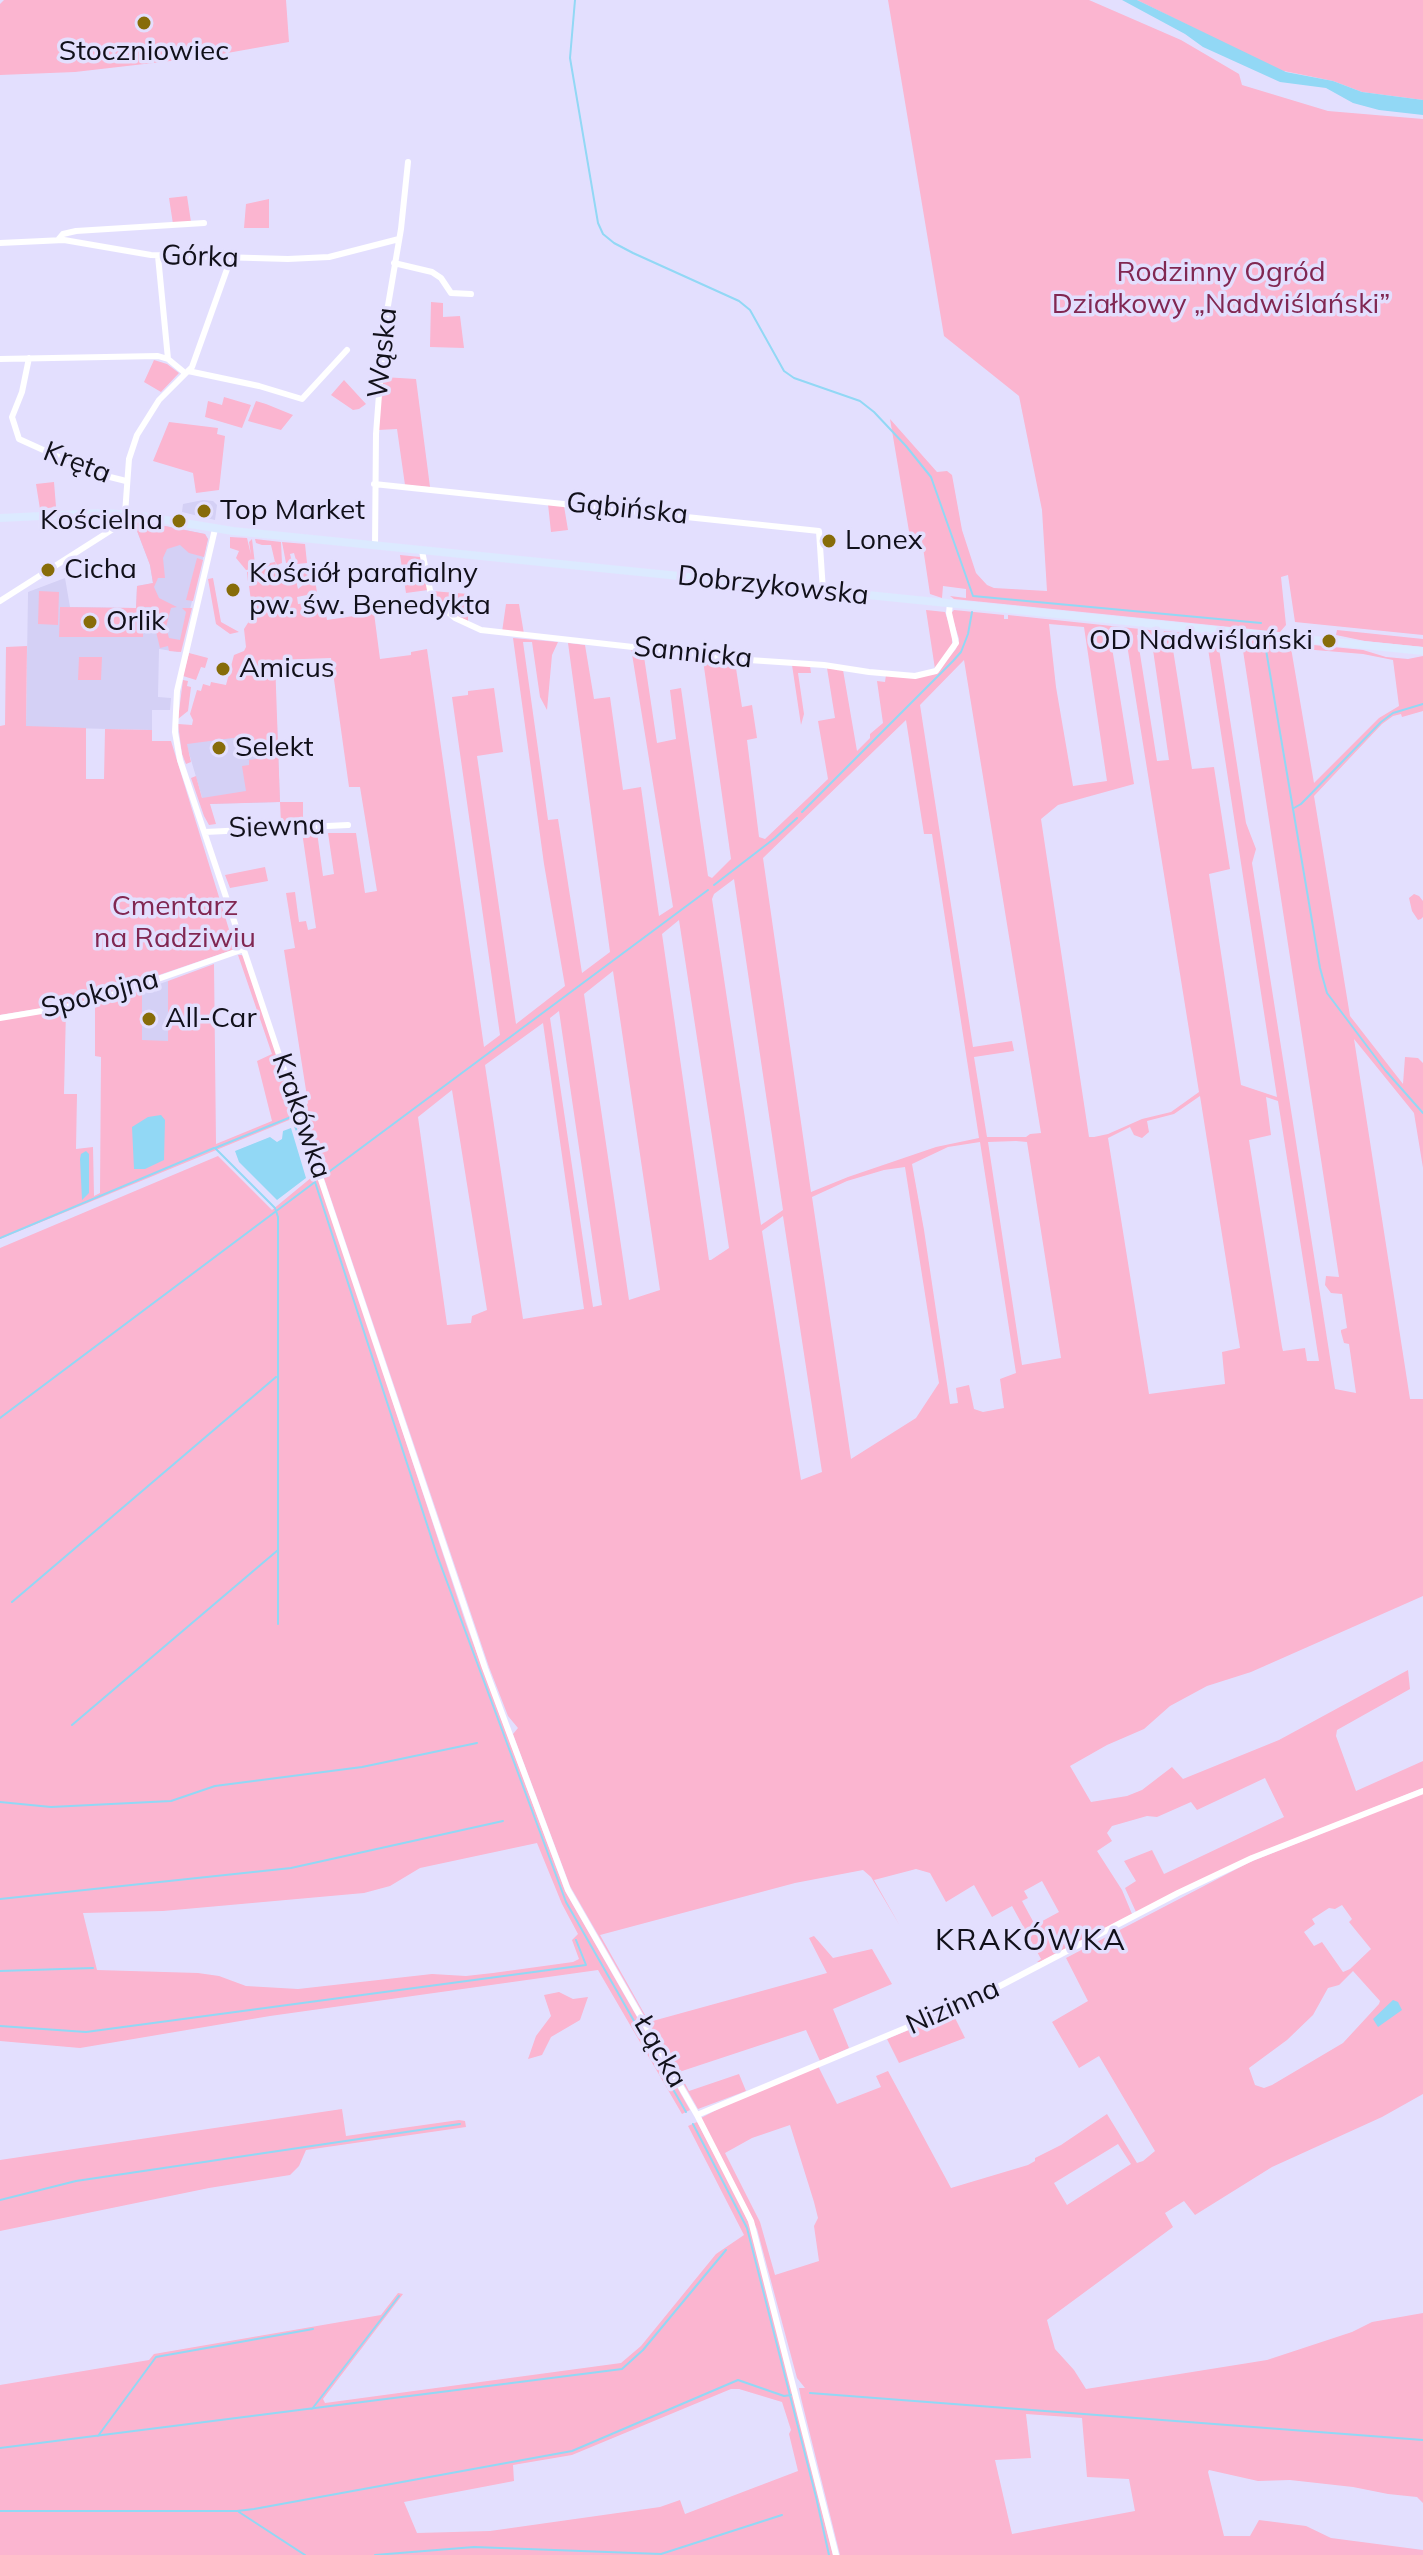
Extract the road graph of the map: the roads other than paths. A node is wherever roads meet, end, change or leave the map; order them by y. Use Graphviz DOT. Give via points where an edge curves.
graph roads {
  1 [pos="408,162"];
  2 [pos="204,223"];
  3 [pos="399,239"];
  4 [pos="58,240"];
  5 [pos="0,243"];
  6 [pos="158,256"];
  7 [pos="231,258"];
  8 [pos="394,263"];
  9 [pos="471,294"];
  10 [pos="347,350"];
  11 [pos="29,358"];
  12 [pos="0,359"];
  13 [pos="168,359"];
  14 [pos="187,372"];
  15 [pos="126,481"];
  16 [pos="374,484"];
  17 [pos="113,513"];
  18 [pos="125,514"];
  19 [pos="135,515"];
  20 [pos="0,518"];
  21 [pos="117,528"];
  22 [pos="215,529"];
  23 [pos="375,546"];
  24 [pos="422,551"];
  25 [pos="823,591"];
  26 [pos="0,601"];
  27 [pos="950,603"];
  28 [pos="1423,651"];
  29 [pos="348,825"];
  30 [pos="205,832"];
  31 [pos="244,949"];
  32 [pos="0,1018"];
  33 [pos="448,1560"];
  34 [pos="1423,1791"];
  35 [pos="697,2115"];
  36 [pos="836,2555"];
  1 -- 3 [label="street, Wąska"];
  2 -- 4 [label="street" via="76,231"];
  3 -- 7 [label="street, Górka" via="329,257"];
  3 -- 8 [label="street, Wąska"];
  4 -- 5 [label="street, Górka"];
  4 -- 6 [label="street, Górka"];
  6 -- 7 [label="street, Górka"];
  6 -- 13 [label="street"];
  7 -- 14 [label="street"];
  8 -- 9 [label="street" via="432,272 451,293"];
  8 -- 16 [label="street, Wąska" via="376,417"];
  10 -- 14 [label="street" via="302,399"];
  11 -- 12 [label="street"];
  11 -- 13 [label="street"];
  11 -- 15 [label="street, Kręta" via="12,417 19,439 94,473"];
  13 -- 14 [label="street"];
  14 -- 15 [label="street" via="144,421 130,453"];
  15 -- 18 [label="street"];
  16 -- 23 [label="street, Wąska"];
  16 -- 25 [label="street, Gąbińska" via="819,531"];
  17 -- 18 [label="main road"];
  17 -- 20 [label="main road"];
  17 -- 21 [label="street"];
  18 -- 19 [label="main road, Dobrzykowska"];
  19 -- 21 [label="street"];
  19 -- 22 [label="main road, Dobrzykowska"];
  21 -- 26 [label="street"];
  22 -- 23 [label="main road, Dobrzykowska"];
  22 -- 30 [label="street, Krakówka" via="175,717 180,760"];
  23 -- 24 [label="main road, Dobrzykowska"];
  24 -- 25 [label="main road, Dobrzykowska"];
  24 -- 27 [label="street, Sannicka" via="434,599 475,628 749,660 933,673 956,643"];
  25 -- 27 [label="main road, Dobrzykowska"];
  27 -- 28 [label="main road, Dobrzykowska"];
  29 -- 30 [label="street, Siewna"];
  30 -- 31 [label="street, Krakówka"];
  31 -- 32 [label="street, Spokojna" via="89,1003"];
  31 -- 33 [label="street, Krakówka"];
  33 -- 35 [label="street, Łącka" via="571,1897"];
  34 -- 35 [label="street, Nizinna" via="1242,1863 975,1999"];
  35 -- 36 [label="street, Łącka" via="751,2221"];
}
